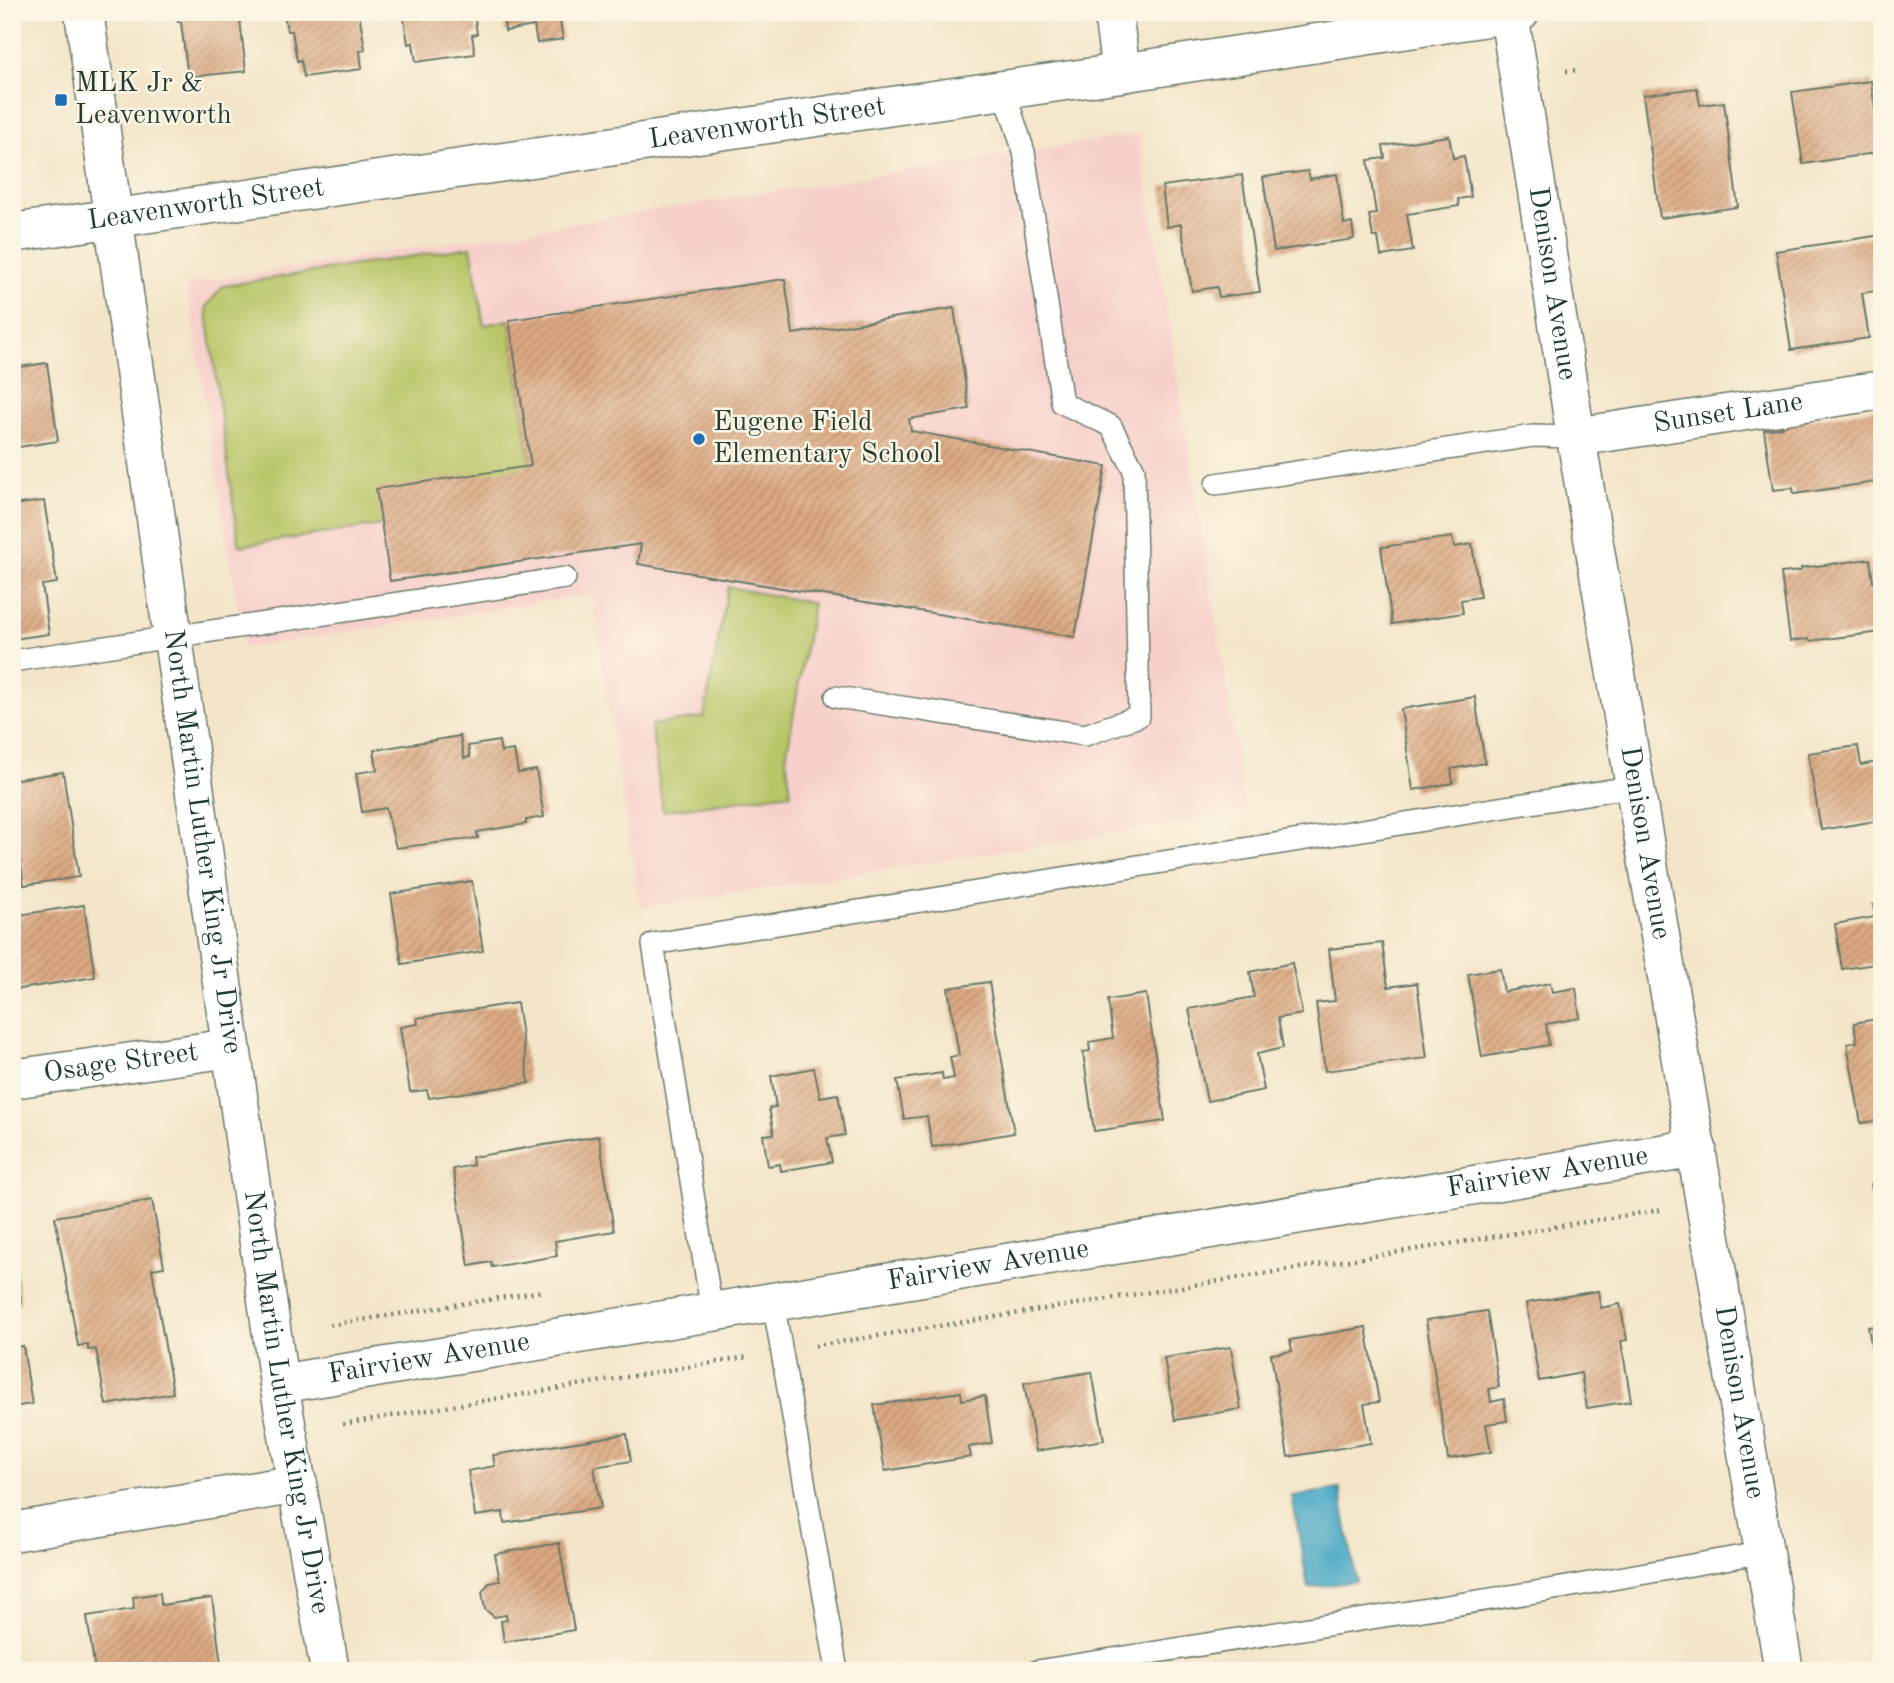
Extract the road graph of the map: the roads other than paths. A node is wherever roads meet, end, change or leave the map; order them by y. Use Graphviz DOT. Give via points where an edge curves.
graph roads {
  1 [pos="84,12"];
  2 [pos="1113,12"];
  3 [pos="1514,13"];
  4 [pos="1121,73"];
  5 [pos="1004,90"];
  6 [pos="115,218"];
  7 [pos="12,233"];
  8 [pos="1882,390"];
  9 [pos="1576,437"];
  10 [pos="1216,484"];
  11 [pos="565,578"];
  12 [pos="174,637"];
  13 [pos="12,661"];
  14 [pos="836,697"];
  15 [pos="1636,786"];
  16 [pos="231,1048"];
  17 [pos="12,1079"];
  18 [pos="1697,1147"];
  19 [pos="773,1301"];
  20 [pos="712,1312"];
  21 [pos="279,1384"];
  22 [pos="298,1483"];
  23 [pos="12,1532"];
  24 [pos="1765,1552"];
  25 [pos="330,1671"];
  26 [pos="837,1671"];
  27 [pos="1037,1671"];
  28 [pos="1784,1671"];
  1 -- 6 [label="street, North Martin Luther King Jr Drive"];
  2 -- 4 [label="street"];
  3 -- 4 [label="street, Leavenworth Street"];
  3 -- 9 [label="street, Denison Avenue"];
  4 -- 5 [label="street, Leavenworth Street"];
  5 -- 6 [label="street, Leavenworth Street"];
  5 -- 14 [label="lane" via="1024,152 1062,403 1111,426 1134,470 1139,716 1085,735"];
  6 -- 7 [label="street, Leavenworth Street"];
  6 -- 12 [label="street, North Martin Luther King Jr Drive"];
  8 -- 9 [label="street, Sunset Lane"];
  9 -- 10 [label="lane" via="1534,436"];
  9 -- 15 [label="street, Denison Avenue"];
  11 -- 12 [label="lane"];
  12 -- 13 [label="lane"];
  12 -- 16 [label="street, North Martin Luther King Jr Drive"];
  15 -- 18 [label="street, Denison Avenue"];
  15 -- 20 [label="lane" via="653,944"];
  16 -- 17 [label="street, Osage Street"];
  16 -- 21 [label="street, North Martin Luther King Jr Drive"];
  18 -- 19 [label="street, Fairview Avenue"];
  18 -- 24 [label="street, Denison Avenue"];
  19 -- 20 [label="street, Fairview Avenue"];
  19 -- 26 [label="lane"];
  20 -- 21 [label="street, Fairview Avenue"];
  21 -- 22 [label="street, North Martin Luther King Jr Drive"];
  22 -- 23 [label="street"];
  22 -- 25 [label="street, North Martin Luther King Jr Drive"];
  24 -- 27 [label="lane"];
  24 -- 28 [label="street, Denison Avenue"];
}
